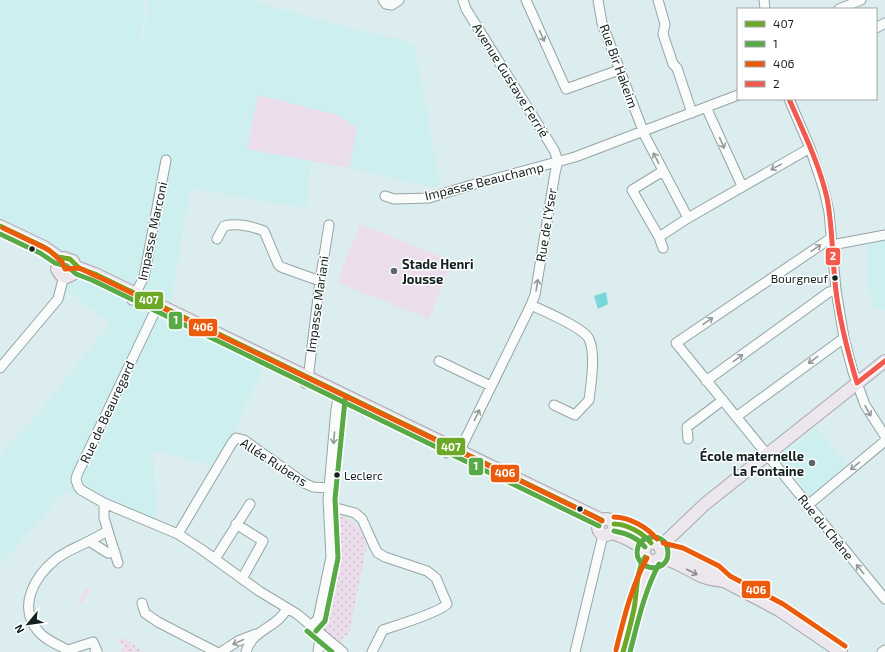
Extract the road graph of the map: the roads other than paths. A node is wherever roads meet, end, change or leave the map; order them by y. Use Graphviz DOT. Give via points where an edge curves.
graph roads {
  1 [pos="383,0"];
  2 [pos="398,0"];
  3 [pos="463,0"];
  4 [pos="526,0"];
  5 [pos="598,0"];
  6 [pos="658,0"];
  7 [pos="861,0"];
  8 [pos="841,8"];
  9 [pos="619,70"];
  10 [pos="737,96"];
  11 [pos="789,100"];
  12 [pos="706,107"];
  13 [pos="692,113"];
  14 [pos="643,132"];
  15 [pos="810,148"];
  16 [pos="166,160"];
  17 [pos="558,161"];
  18 [pos="663,171"];
  19 [pos="742,186"];
  20 [pos="385,196"];
  21 [pos="688,218"];
  22 [pos="329,225"];
  23 [pos="0,226"];
  24 [pos="0,234"];
  25 [pos="885,235"];
  26 [pos="659,237"];
  27 [pos="217,239"];
  28 [pos="832,242"];
  29 [pos="663,248"];
  30 [pos="67,268"];
  31 [pos="320,281"];
  32 [pos="836,290"];
  33 [pos="134,297"];
  34 [pos="532,305"];
  35 [pos="156,308"];
  36 [pos="844,338"];
  37 [pos="885,361"];
  38 [pos="439,362"];
  39 [pos="0,368"];
  40 [pos="306,380"];
  41 [pos="706,380"];
  42 [pos="857,383"];
  43 [pos="491,386"];
  44 [pos="342,398"];
  45 [pos="723,400"];
  46 [pos="554,405"];
  47 [pos="736,417"];
  48 [pos="885,436"];
  49 [pos="688,439"];
  50 [pos="885,441"];
  51 [pos="460,450"];
  52 [pos="447,452"];
  53 [pos="767,455"];
  54 [pos="329,488"];
  55 [pos="104,503"];
  56 [pos="250,504"];
  57 [pos="808,505"];
  58 [pos="329,506"];
  59 [pos="687,520"];
  60 [pos="236,524"];
  61 [pos="606,528"];
  62 [pos="108,531"];
  63 [pos="675,533"];
  64 [pos="178,534"];
  65 [pos="89,541"];
  66 [pos="653,551"];
  67 [pos="115,552"];
  68 [pos="681,555"];
  69 [pos="215,558"];
  70 [pos="118,563"];
  71 [pos="242,579"];
  72 [pos="726,582"];
  73 [pos="885,599"];
  74 [pos="142,603"];
  75 [pos="287,608"];
  76 [pos="311,626"];
  77 [pos="256,634"];
  78 [pos="324,638"];
  79 [pos="885,650"];
  80 [pos="70,651"];
  81 [pos="95,652"];
  82 [pos="216,652"];
  83 [pos="221,652"];
  84 [pos="246,652"];
  85 [pos="318,652"];
  86 [pos="343,652"];
  87 [pos="372,652"];
  88 [pos="575,652"];
  89 [pos="623,652"];
  90 [pos="841,652"];
  91 [pos="882,652"];
  1 -- 2 [label="street" via="386,4 392,5"];
  3 -- 17 [label="street, Avenue Gustave Ferrié" via="466,9 554,150"];
  4 -- 9 [label="street, one-way" via="566,89"];
  5 -- 9 [label="street, Rue Bir Hakeim" via="602,23"];
  6 -- 13 [label="street" via="665,24 663,34"];
  7 -- 8 [label="street"];
  9 -- 14 [label="street, Rue Bir Hakeim"];
  10 -- 12 [label="street"];
  11 -- 15 [label="street"];
  12 -- 13 [label="street"];
  12 -- 19 [label="street, one-way"];
  13 -- 14 [label="street"];
  14 -- 17 [label="street"];
  18 -- 14 [label="street, Rue Bir Hakeim, one-way"];
  15 -- 19 [label="street, one-way"];
  15 -- 28 [label="street" via="824,190"];
  16 -- 33 [label="street, Impasse Marconi" via="144,278"];
  17 -- 20 [label="street, Impasse Beauchamp" via="429,198 394,199"];
  34 -- 17 [label="street, Rue de l’Yser, one-way"];
  18 -- 21 [label="street, Rue Bir Hakeim"];
  18 -- 26 [label="street" via="632,190"];
  19 -- 21 [label="street"];
  21 -- 26 [label="street"];
  22 -- 31 [label="street, Impasse Mariani"];
  23 -- 30 [label="main road" via="44,248 58,257"];
  24 -- 30 [label="main road"];
  25 -- 28 [label="street"];
  26 -- 29 [label="street"];
  27 -- 31 [label="street" via="224,226 233,224 257,228 264,231 278,264"];
  28 -- 32 [label="street"];
  41 -- 28 [label="street, Rue du Chêne, one-way" via="676,343"];
  30 -- 33 [label="main road" via="98,284"];
  30 -- 39 [label="street" via="58,299"];
  31 -- 40 [label="street, Impasse Mariani"];
  32 -- 36 [label="street"];
  41 -- 32 [label="street, one-way" via="829,292"];
  33 -- 35 [label="main road"];
  34 -- 43 [label="street, Rue de l’Yser"];
  34 -- 46 [label="street" via="582,331 589,338 592,349 590,400 575,415"];
  35 -- 40 [label="main road"];
  35 -- 55 [label="street, Rue de Beauregard" via="77,475 78,486"];
  36 -- 42 [label="street"];
  36 -- 47 [label="street, one-way"];
  37 -- 42 [label="main road"];
  38 -- 43 [label="street"];
  40 -- 44 [label="main road"];
  41 -- 45 [label="street, Rue du Chêne"];
  42 -- 48 [label="street, one-way" via="865,405"];
  42 -- 53 [label="main road"];
  51 -- 43 [label="street, Rue de l’Yser, one-way"];
  44 -- 51 [label="main road"];
  44 -- 52 [label="main road"];
  44 -- 54 [label="street, one-way"];
  45 -- 47 [label="street, Rue du Chêne"];
  45 -- 49 [label="street" via="687,427"];
  47 -- 53 [label="street, Rue du Chêne"];
  50 -- 57 [label="street, one-way"];
  51 -- 52 [label="street"];
  51 -- 61 [label="main road"];
  52 -- 61 [label="main road"];
  53 -- 57 [label="street, Rue du Chêne"];
  53 -- 59 [label="main road"];
  54 -- 58 [label="street"];
  54 -- 64 [label="street, Allée Rubens" via="304,483 244,440 236,438"];
  55 -- 62 [label="street" via="104,518"];
  55 -- 64 [label="street"];
  56 -- 60 [label="street"];
  73 -- 57 [label="street, Rue du Chêne, one-way"];
  58 -- 76 [label="street" via="331,557 318,619"];
  58 -- 87 [label="street" via="355,513 362,519 378,553 436,578 447,604 424,616 383,630"];
  59 -- 63 [label="main road"];
  59 -- 66 [label="main road" via="678,525"];
  60 -- 69 [label="street"];
  60 -- 71 [label="street" via="263,541"];
  61 -- 66 [label="main road"];
  61 -- 88 [label="street"];
  62 -- 65 [label="street"];
  62 -- 67 [label="street"];
  63 -- 66 [label="main road"];
  63 -- 68 [label="main road" via="675,544"];
  64 -- 69 [label="street"];
  65 -- 67 [label="street" via="108,553"];
  65 -- 80 [label="street" via="65,553 48,566 36,580 29,598 30,616 38,631 45,638"];
  66 -- 68 [label="main road"];
  66 -- 72 [label="main road, one-way" via="702,577"];
  66 -- 89 [label="main road" via="643,560"];
  67 -- 70 [label="street"];
  68 -- 72 [label="main road" via="715,572"];
  69 -- 71 [label="street"];
  71 -- 75 [label="street"];
  72 -- 90 [label="main road" via="779,610"];
  74 -- 82 [label="street" via="145,613 158,622"];
  75 -- 76 [label="street"];
  75 -- 77 [label="street" via="281,618"];
  76 -- 78 [label="street"];
  77 -- 83 [label="street, one-way" via="238,641"];
  77 -- 84 [label="street"];
  78 -- 85 [label="street"];
  78 -- 86 [label="street"];
  79 -- 91 [label="street"];
  80 -- 81 [label="street" via="92,642 97,651"];
}
